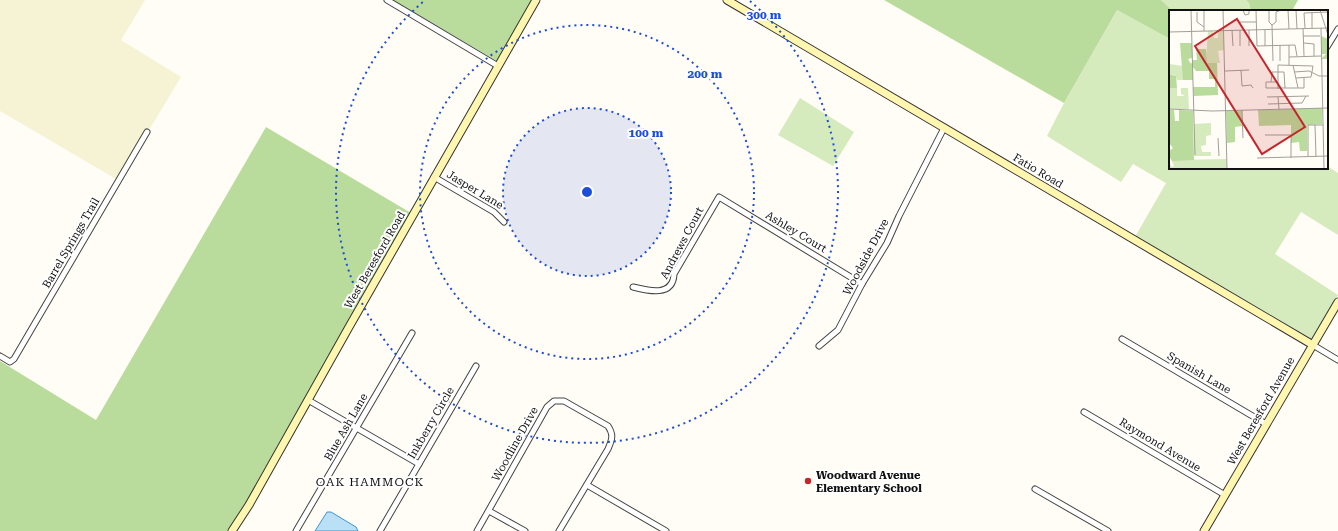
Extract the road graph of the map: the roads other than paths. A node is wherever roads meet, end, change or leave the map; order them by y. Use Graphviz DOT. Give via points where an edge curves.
graph roads {
  1 [pos="387,0"];
  2 [pos="536,0"];
  3 [pos="727,0"];
  4 [pos="1338,28"];
  5 [pos="1328,45"];
  6 [pos="498,66"];
  7 [pos="944,128"];
  8 [pos="147,132"];
  9 [pos="434,177"];
  10 [pos="719,197"];
  11 [pos="504,222"];
  12 [pos="862,284"];
  13 [pos="634,287"];
  14 [pos="1338,302"];
  15 [pos="412,333"];
  16 [pos="1122,339"];
  17 [pos="1313,345"];
  18 [pos="819,346"];
  19 [pos="0,356"];
  20 [pos="1338,360"];
  21 [pos="476,366"];
  22 [pos="308,400"];
  23 [pos="1084,412"];
  24 [pos="1266,424"];
  25 [pos="357,427"];
  26 [pos="419,464"];
  27 [pos="587,484"];
  28 [pos="1035,489"];
  29 [pos="1224,495"];
  30 [pos="489,511"];
  31 [pos="232,531"];
  32 [pos="296,531"];
  33 [pos="380,531"];
  34 [pos="477,531"];
  35 [pos="525,531"];
  36 [pos="559,531"];
  37 [pos="666,531"];
  38 [pos="1108,531"];
  39 [pos="1204,531"];
  1 -- 6 [label="street"];
  2 -- 6 [label="street, West Beresford Road"];
  3 -- 7 [label="street, Fatio Road"];
  4 -- 5 [label="street"];
  6 -- 9 [label="street, West Beresford Road"];
  7 -- 12 [label="street, Woodside Drive" via="887,243"];
  7 -- 17 [label="street, Fatio Road"];
  8 -- 19 [label="street, Barrel Springs Trail" via="14,359 10,362"];
  9 -- 11 [label="street, Jasper Lane" via="494,212"];
  9 -- 22 [label="street, West Beresford Road"];
  10 -- 12 [label="street, Ashley Court"];
  10 -- 13 [label="street, Andrews Court" via="674,274 674,281 670,286 658,292"];
  12 -- 18 [label="street, Woodside Drive" via="838,330"];
  14 -- 17 [label="street, West Beresford Avenue"];
  15 -- 25 [label="street, Blue Ash Lane"];
  16 -- 24 [label="street, Spanish Lane"];
  17 -- 20 [label="street, Fatio Road"];
  17 -- 24 [label="street, West Beresford Avenue"];
  21 -- 26 [label="street, Inkberry Circle"];
  22 -- 25 [label="street"];
  22 -- 31 [label="street, West Beresford Road"];
  23 -- 29 [label="street, Raymond Avenue"];
  24 -- 29 [label="street, West Beresford Avenue"];
  25 -- 26 [label="street"];
  25 -- 32 [label="street, Blue Ash Lane"];
  26 -- 33 [label="street, Inkberry Circle"];
  27 -- 30 [label="street, Woodline Drive" via="613,438 611,431 608,426 564,401 554,401 547,408"];
  27 -- 36 [label="street, Woodline Drive"];
  27 -- 37 [label="street"];
  28 -- 38 [label="street"];
  29 -- 39 [label="street, West Beresford Avenue"];
  30 -- 34 [label="street, Woodline Drive"];
  30 -- 35 [label="street"];
}
